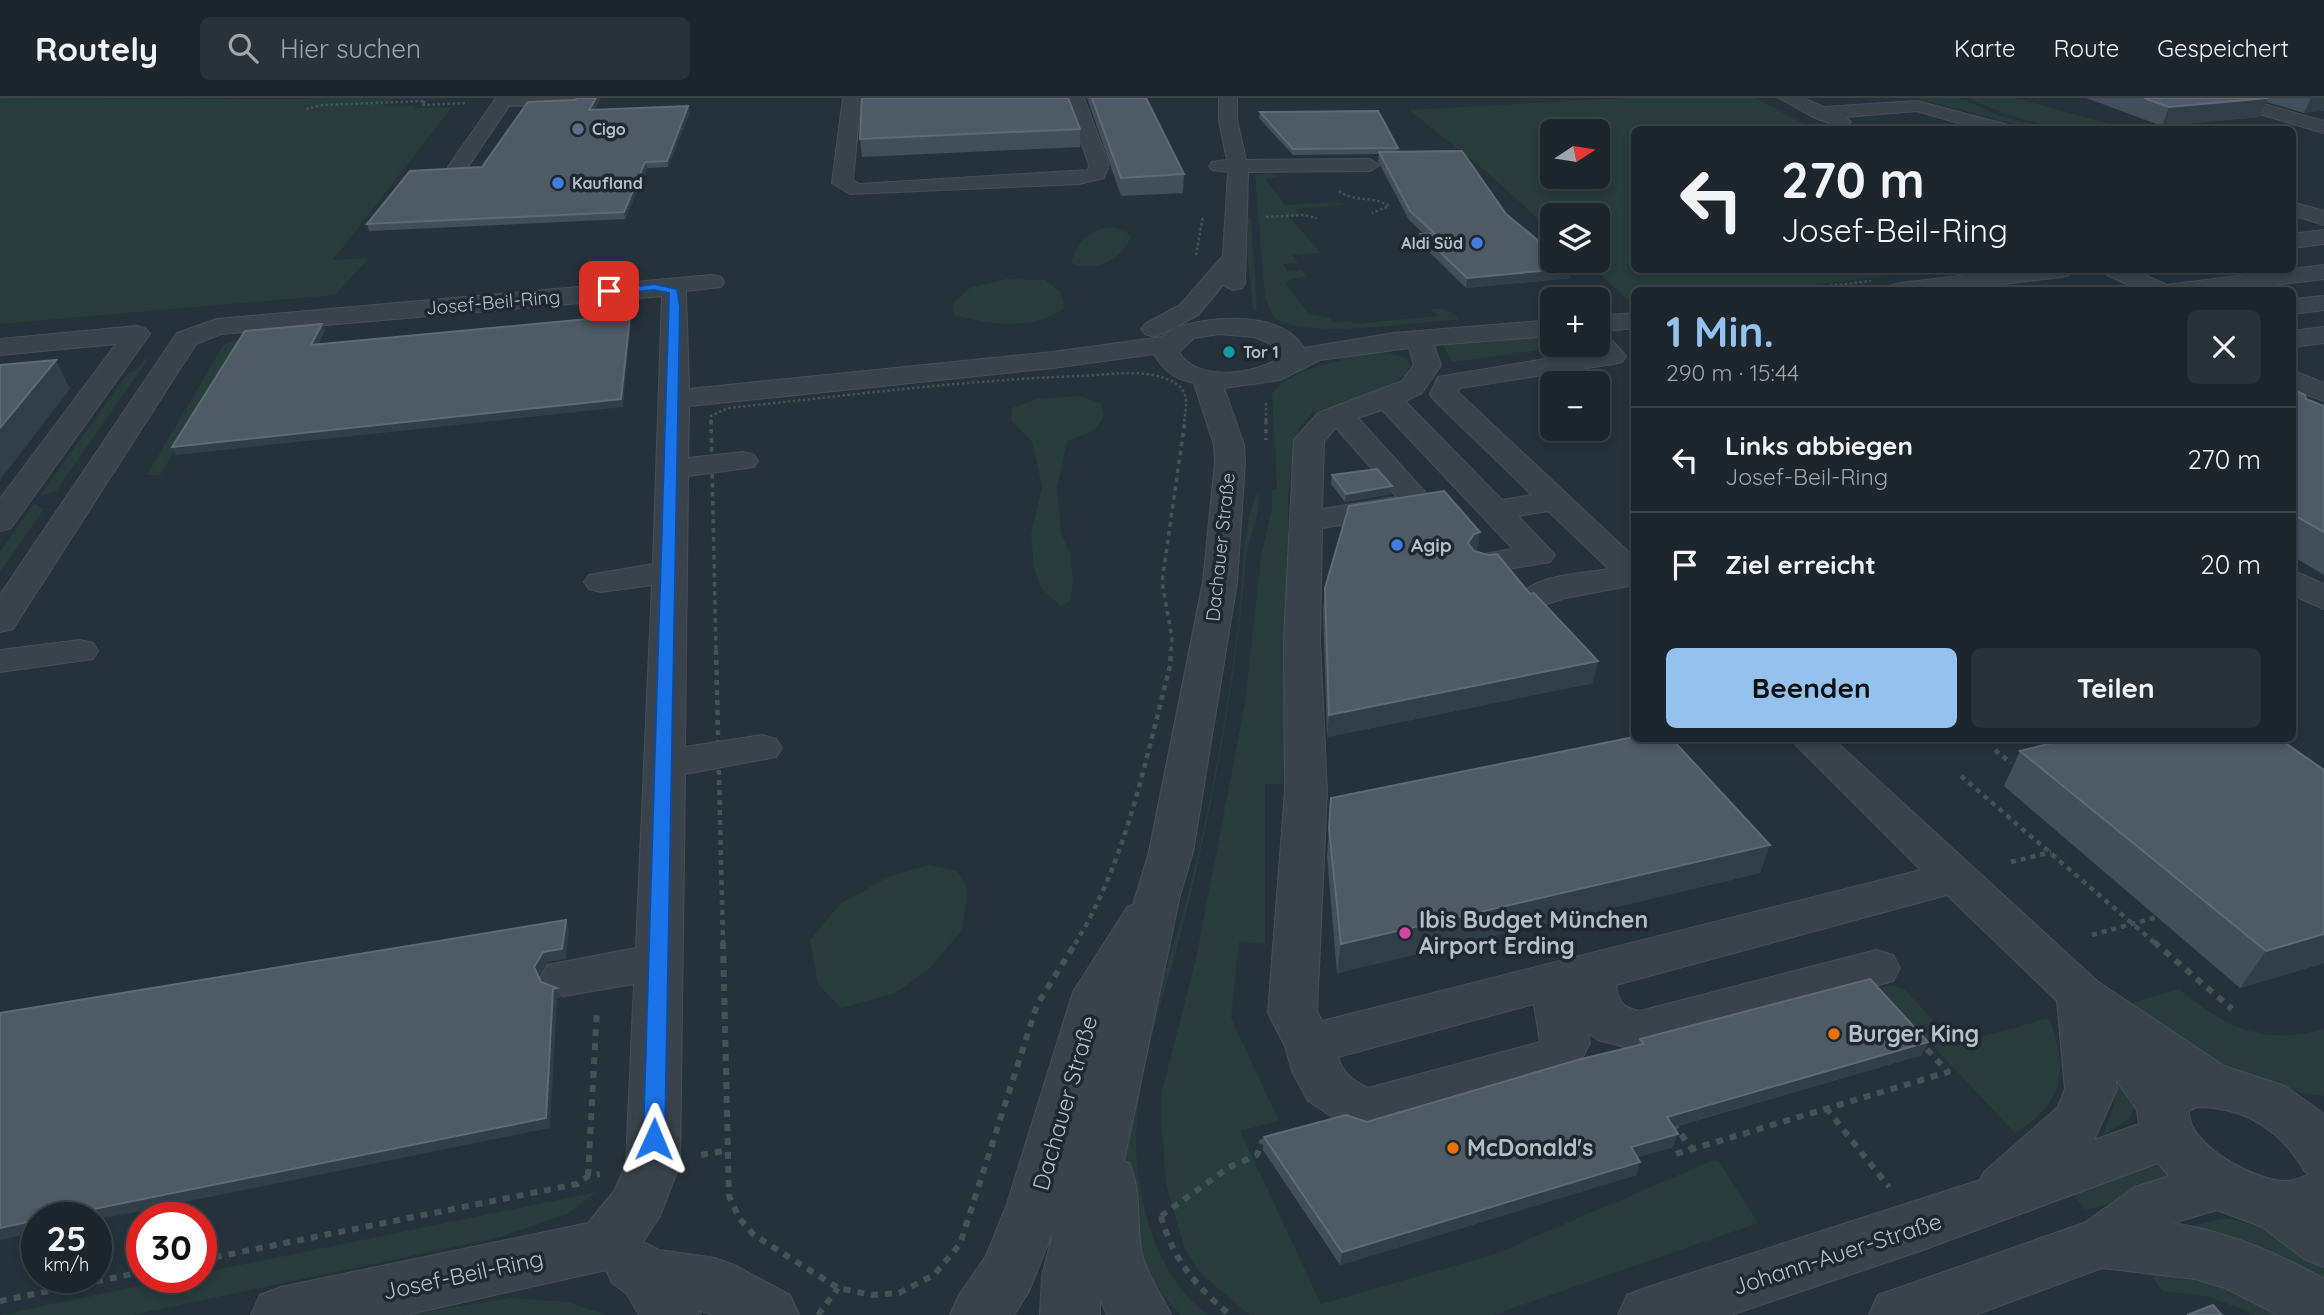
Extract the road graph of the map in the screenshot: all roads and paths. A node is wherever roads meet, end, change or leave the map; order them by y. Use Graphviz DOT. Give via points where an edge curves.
graph roads {
  1 [pos="576,98"];
  2 [pos="852,98"];
  3 [pos="1075,98"];
  4 [pos="1212,98"];
  5 [pos="1228,98"];
  6 [pos="1788,98"];
  7 [pos="2224,98"];
  8 [pos="503,101"];
  9 [pos="306,109"];
  10 [pos="1818,113"];
  11 [pos="1963,118"];
  12 [pos="1854,126"];
  13 [pos="1880,126"];
  14 [pos="1991,126"];
  15 [pos="2324,127"];
  16 [pos="1370,165"];
  17 [pos="458,167"];
  18 [pos="1236,167"];
  19 [pos="1205,211"];
  20 [pos="1317,218"];
  21 [pos="2324,237"];
  22 [pos="2296,240"];
  23 [pos="1235,246"];
  24 [pos="1195,260"];
  25 [pos="2324,272"];
  26 [pos="2122,273"];
  27 [pos="2074,275"];
  28 [pos="712,282"];
  29 [pos="654,287"];
  30 [pos="1936,287"];
  31 [pos="2152,287"];
  32 [pos="2200,287"];
  33 [pos="1233,289"];
  34 [pos="2324,303"];
  35 [pos="2296,306"];
  36 [pos="1631,321"];
  37 [pos="1610,323"];
  38 [pos="1210,327"];
  39 [pos="1247,328"];
  40 [pos="1540,329"];
  41 [pos="2324,335"];
  42 [pos="2296,338"];
  43 [pos="1407,340"];
  44 [pos="0,347"];
  45 [pos="1288,349"];
  46 [pos="1171,354"];
  47 [pos="1620,355"];
  48 [pos="2296,356"];
  49 [pos="995,365"];
  50 [pos="2324,369"];
  51 [pos="1205,378"];
  52 [pos="1254,378"];
  53 [pos="2296,380"];
  54 [pos="1432,385"];
  55 [pos="2324,393"];
  56 [pos="675,399"];
  57 [pos="1344,420"];
  58 [pos="1229,445"];
  59 [pos="743,461"];
  60 [pos="712,464"];
  61 [pos="673,469"];
  62 [pos="83,496"];
  63 [pos="1555,500"];
  64 [pos="1459,501"];
  65 [pos="1372,510"];
  66 [pos="6,513"];
  67 [pos="1308,521"];
  68 [pos="1485,563"];
  69 [pos="670,572"];
  70 [pos="1631,572"];
  71 [pos="1631,576"];
  72 [pos="601,582"];
  73 [pos="2296,582"];
  74 [pos="1535,598"];
  75 [pos="2324,599"];
  76 [pos="0,621"];
  77 [pos="80,651"];
  78 [pos="0,661"];
  79 [pos="1812,742"];
  80 [pos="762,748"];
  81 [pos="1995,750"];
  82 [pos="719,755"];
  83 [pos="663,764"];
  84 [pos="2011,764"];
  85 [pos="1961,776"];
  86 [pos="2051,852"];
  87 [pos="2011,862"];
  88 [pos="1954,877"];
  89 [pos="1158,895"];
  90 [pos="2157,917"];
  91 [pos="2132,924"];
  92 [pos="2092,935"];
  93 [pos="657,962"];
  94 [pos="1875,968"];
  95 [pos="581,975"];
  96 [pos="1574,975"];
  97 [pos="2080,993"];
  98 [pos="2232,1009"];
  99 [pos="1921,1042"];
  100 [pos="1310,1044"];
  101 [pos="2181,1109"];
  102 [pos="2306,1114"];
  103 [pos="1668,1116"];
  104 [pos="1274,1138"];
  105 [pos="1692,1149"];
  106 [pos="1676,1154"];
  107 [pos="2324,1156"];
  108 [pos="2220,1185"];
  109 [pos="2301,1199"];
  110 [pos="1985,1204"];
  111 [pos="1161,1216"];
  112 [pos="2324,1241"];
  113 [pos="2102,1242"];
  114 [pos="217,1257"];
  115 [pos="126,1275"];
  116 [pos="641,1278"];
  117 [pos="838,1288"];
  118 [pos="0,1301"];
  119 [pos="2324,1311"];
  120 [pos="281,1315"];
  121 [pos="769,1315"];
  122 [pos="818,1315"];
  123 [pos="980,1315"];
  124 [pos="1070,1315"];
  125 [pos="1141,1315"];
  126 [pos="1648,1315"];
  127 [pos="1899,1315"];
  1 -- 8 [label="street"];
  2 -- 3 [label="street" via="842,183 857,190 1097,174 1099,165"];
  4 -- 18 [label="street" via="1211,128"];
  5 -- 18 [label="street"];
  6 -- 10 [label="street"];
  7 -- 15 [label="street"];
  8 -- 9 [label="path"];
  8 -- 17 [label="street"];
  10 -- 11 [label="street" via="1917,106"];
  10 -- 12 [label="street"];
  11 -- 13 [label="street"];
  11 -- 14 [label="street"];
  16 -- 18 [label="street"];
  18 -- 20 [label="path" via="1256,218"];
  18 -- 23 [label="street" via="1221,206"];
  19 -- 24 [label="path" via="1196,236"];
  21 -- 22 [label="street"];
  23 -- 33 [label="street"];
  23 -- 49 [label="street" via="1189,310 1168,323 1122,339"];
  25 -- 32 [label="street"];
  26 -- 31 [label="street"];
  27 -- 30 [label="street"];
  28 -- 29 [label="street, Josef-Beil-Ring"];
  29 -- 56 [label="street" via="674,291"];
  29 -- 62 [label="street, Josef-Beil-Ring" via="217,327 187,339"];
  33 -- 38 [label="street"];
  33 -- 39 [label="street"];
  34 -- 35 [label="street"];
  36 -- 37 [label="street"];
  38 -- 39 [label="street"];
  38 -- 46 [label="street" via="1185,333"];
  39 -- 45 [label="street"];
  40 -- 43 [label="street"];
  41 -- 42 [label="street"];
  43 -- 45 [label="street"];
  43 -- 54 [label="street" via="1428,365"];
  44 -- 66 [label="street" via="137,334"];
  45 -- 52 [label="street" via="1279,370"];
  46 -- 49 [label="street"];
  46 -- 51 [label="street"];
  47 -- 54 [label="street"];
  48 -- 50 [label="street"];
  49 -- 56 [label="street"];
  51 -- 52 [label="street"];
  51 -- 58 [label="street, Dachauer Straße"];
  52 -- 58 [label="street, Dachauer Straße"];
  53 -- 55 [label="street"];
  54 -- 57 [label="street"];
  54 -- 63 [label="street"];
  56 -- 61 [label="street"];
  57 -- 64 [label="street"];
  57 -- 64 [label="street"];
  57 -- 65 [label="street"];
  57 -- 67 [label="street"];
  58 -- 89 [label="street, Dachauer Straße" via="1220,582 1171,852"];
  59 -- 60 [label="street"];
  60 -- 61 [label="street"];
  60 -- 82 [label="path"];
  60 -- 117 [label="path" via="711,416 728,408 1013,378 1133,374 1174,383 1187,397 1162,582 1172,638 1171,666 1124,841 1107,886 1037,1005 960,1244 934,1275 899,1293 872,1295"];
  61 -- 69 [label="street"];
  62 -- 66 [label="street"];
  62 -- 76 [label="street, Josef-Beil-Ring"];
  63 -- 64 [label="street"];
  63 -- 70 [label="street"];
  64 -- 65 [label="street"];
  64 -- 68 [label="street" via="1538,555"];
  65 -- 67 [label="street"];
  67 -- 100 [label="street" via="1316,588 1302,641 1306,791 1292,1013"];
  69 -- 72 [label="street"];
  69 -- 83 [label="street"];
  71 -- 74 [label="street" via="1556,589"];
  73 -- 75 [label="street"];
  77 -- 78 [label="street"];
  79 -- 88 [label="street"];
  80 -- 82 [label="street"];
  81 -- 84 [label="path"];
  82 -- 83 [label="street"];
  82 -- 117 [label="path" via="729,1196 754,1235"];
  83 -- 93 [label="street"];
  85 -- 86 [label="path"];
  86 -- 87 [label="path"];
  86 -- 91 [label="path"];
  88 -- 96 [label="street"];
  88 -- 97 [label="street"];
  89 -- 123 [label="street, Dachauer Straße" via="1097,992 1035,1204 1009,1272"];
  89 -- 124 [label="street, Dachauer Straße" via="1071,1276"];
  89 -- 125 [label="street" via="1114,1118 1108,1225 1115,1266"];
  90 -- 91 [label="path"];
  91 -- 92 [label="path"];
  91 -- 98 [label="path"];
  93 -- 95 [label="street"];
  93 -- 116 [label="street" via="653,1164 646,1192 628,1220"];
  94 -- 96 [label="street" via="1640,1031 1613,1025"];
  95 -- 114 [label="path" via="588,1176 577,1184"];
  96 -- 100 [label="street"];
  96 -- 100 [label="street" via="1565,1043 1556,1058 1364,1111 1328,1092 1317,1076"];
  97 -- 101 [label="street"];
  97 -- 110 [label="street, Johann-Auer-Straße" via="2091,1089 2079,1121"];
  99 -- 105 [label="path" via="1948,1072"];
  101 -- 102 [label="street" via="2248,1093"];
  101 -- 108 [label="street" via="2198,1170"];
  101 -- 110 [label="street, Johann-Auer-Straße"];
  102 -- 107 [label="street" via="2306,1130"];
  103 -- 105 [label="path"];
  104 -- 111 [label="path" via="1262,1142 1257,1155 1229,1167"];
  105 -- 106 [label="path"];
  108 -- 109 [label="street" via="2249,1198"];
  108 -- 113 [label="street" via="2155,1204"];
  109 -- 112 [label="street"];
  110 -- 126 [label="street, Johann-Auer-Straße"];
  113 -- 119 [label="street" via="2194,1252 2246,1270"];
  113 -- 127 [label="street"];
  115 -- 118 [label="path"];
  116 -- 120 [label="street, Josef-Beil-Ring"];
  116 -- 121 [label="street, Josef-Beil-Ring" via="715,1285"];
  117 -- 122 [label="path"];
}
